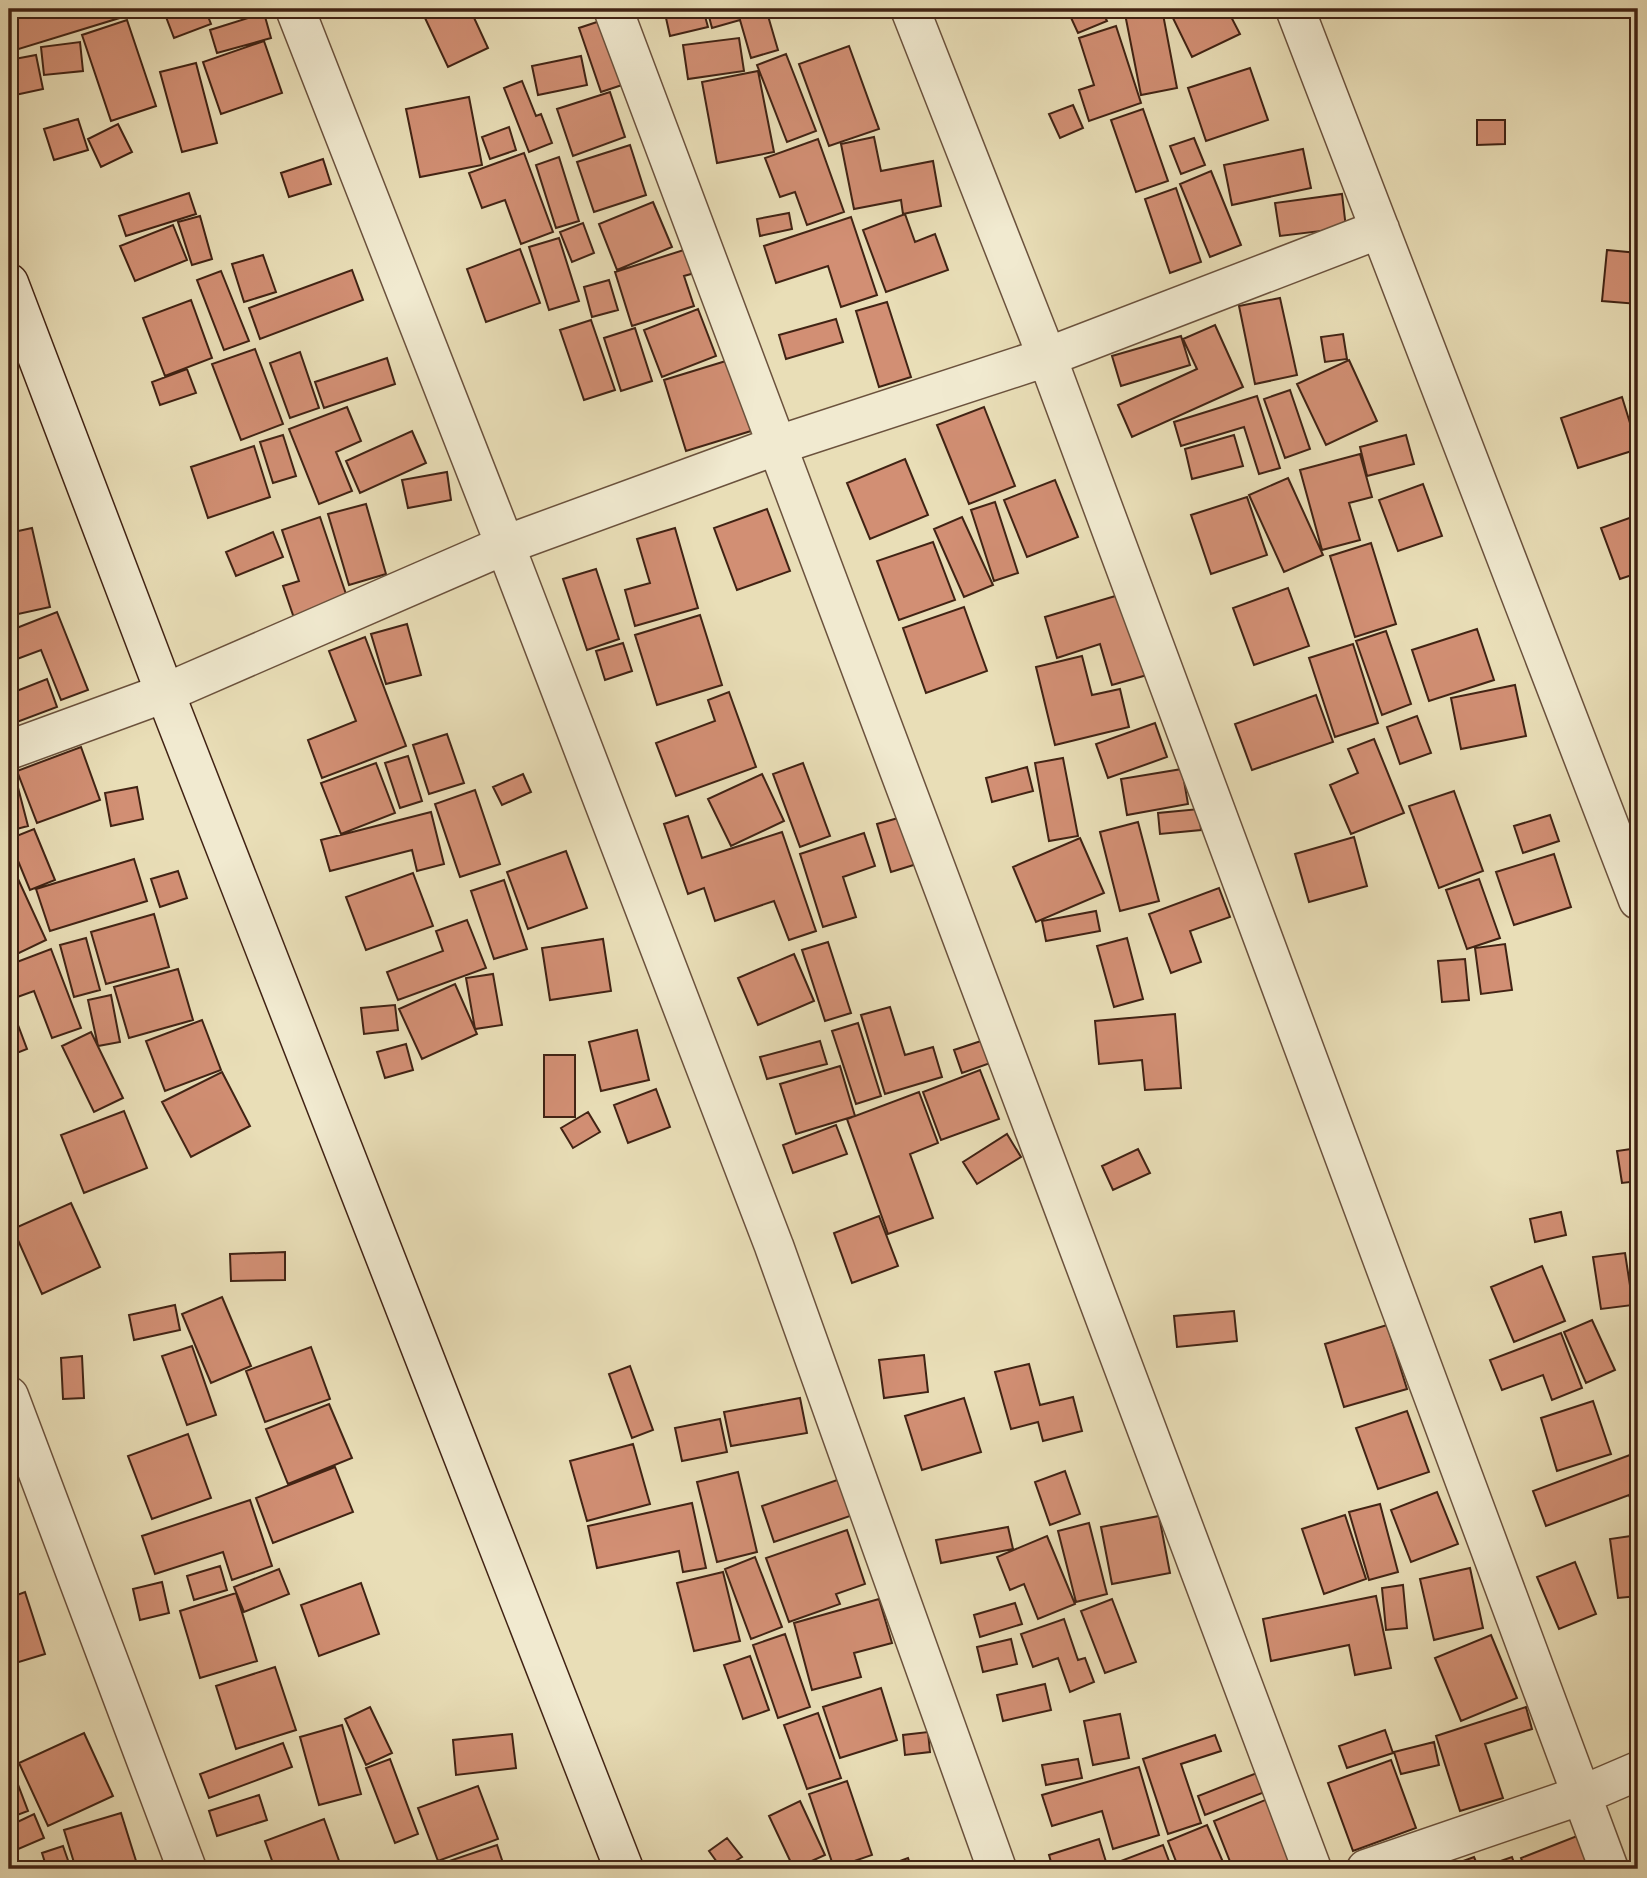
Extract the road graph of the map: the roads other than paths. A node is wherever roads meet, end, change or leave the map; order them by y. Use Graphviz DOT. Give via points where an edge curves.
graph roads {
  1 [pos="295,9"];
  2 [pos="613,9"];
  3 [pos="910,9"];
  4 [pos="1295,9"];
  5 [pos="1380,229"];
  6 [pos="9,283"];
  7 [pos="1047,357"];
  8 [pos="778,445"];
  9 [pos="505,545"];
  10 [pos="166,693"];
  11 [pos="9,750"];
  12 [pos="1638,900"];
  13 [pos="9,1396"];
  14 [pos="1638,1771"];
  15 [pos="1582,1795"];
  16 [pos="187,1869"];
  17 [pos="624,1869"];
  18 [pos="997,1869"];
  19 [pos="1312,1869"];
  20 [pos="1366,1869"];
  21 [pos="1609,1869"];
  1 -- 9 [label="street"];
  2 -- 8 [label="street"];
  3 -- 7 [label="street"];
  4 -- 5 [label="street"];
  5 -- 7 [label="street"];
  5 -- 12 [label="street"];
  6 -- 10 [label="street"];
  7 -- 8 [label="street"];
  7 -- 15 [label="street"];
  8 -- 9 [label="street"];
  8 -- 19 [label="street"];
  9 -- 10 [label="street"];
  9 -- 18 [label="street" via="774,1246"];
  10 -- 11 [label="street"];
  10 -- 17 [label="street"];
  13 -- 16 [label="street"];
  14 -- 15 [label="street"];
  15 -- 20 [label="street"];
  15 -- 21 [label="street"];
}
